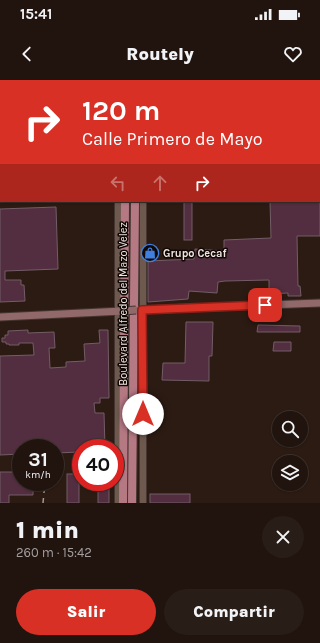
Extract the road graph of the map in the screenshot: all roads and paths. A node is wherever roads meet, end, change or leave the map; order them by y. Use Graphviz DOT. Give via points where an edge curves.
graph roads {
  1 [pos="118,202"];
  2 [pos="125,202"];
  3 [pos="135,202"];
  4 [pos="143,202"];
  5 [pos="320,303"];
  6 [pos="139,310"];
  7 [pos="120,311"];
  8 [pos="0,317"];
  9 [pos="118,503"];
  10 [pos="123,503"];
  11 [pos="132,503"];
  12 [pos="143,503"];
  1 -- 7 [label="street, Boulevard Alfredo del Mazo Velez"];
  2 -- 10 [label="main road, Boulevard Alfredo del Mazo Velez"];
  3 -- 11 [label="main road, Boulevard Alfredo del Mazo Velez"];
  4 -- 6 [label="street, Boulevard Alfredo del Mazo Velez"];
  5 -- 6 [label="main road"];
  6 -- 7 [label="main road, bridge"];
  6 -- 12 [label="street, Boulevard Alfredo del Mazo Velez"];
  7 -- 8 [label="main road"];
  7 -- 9 [label="street, Boulevard Alfredo del Mazo Velez"];
}
